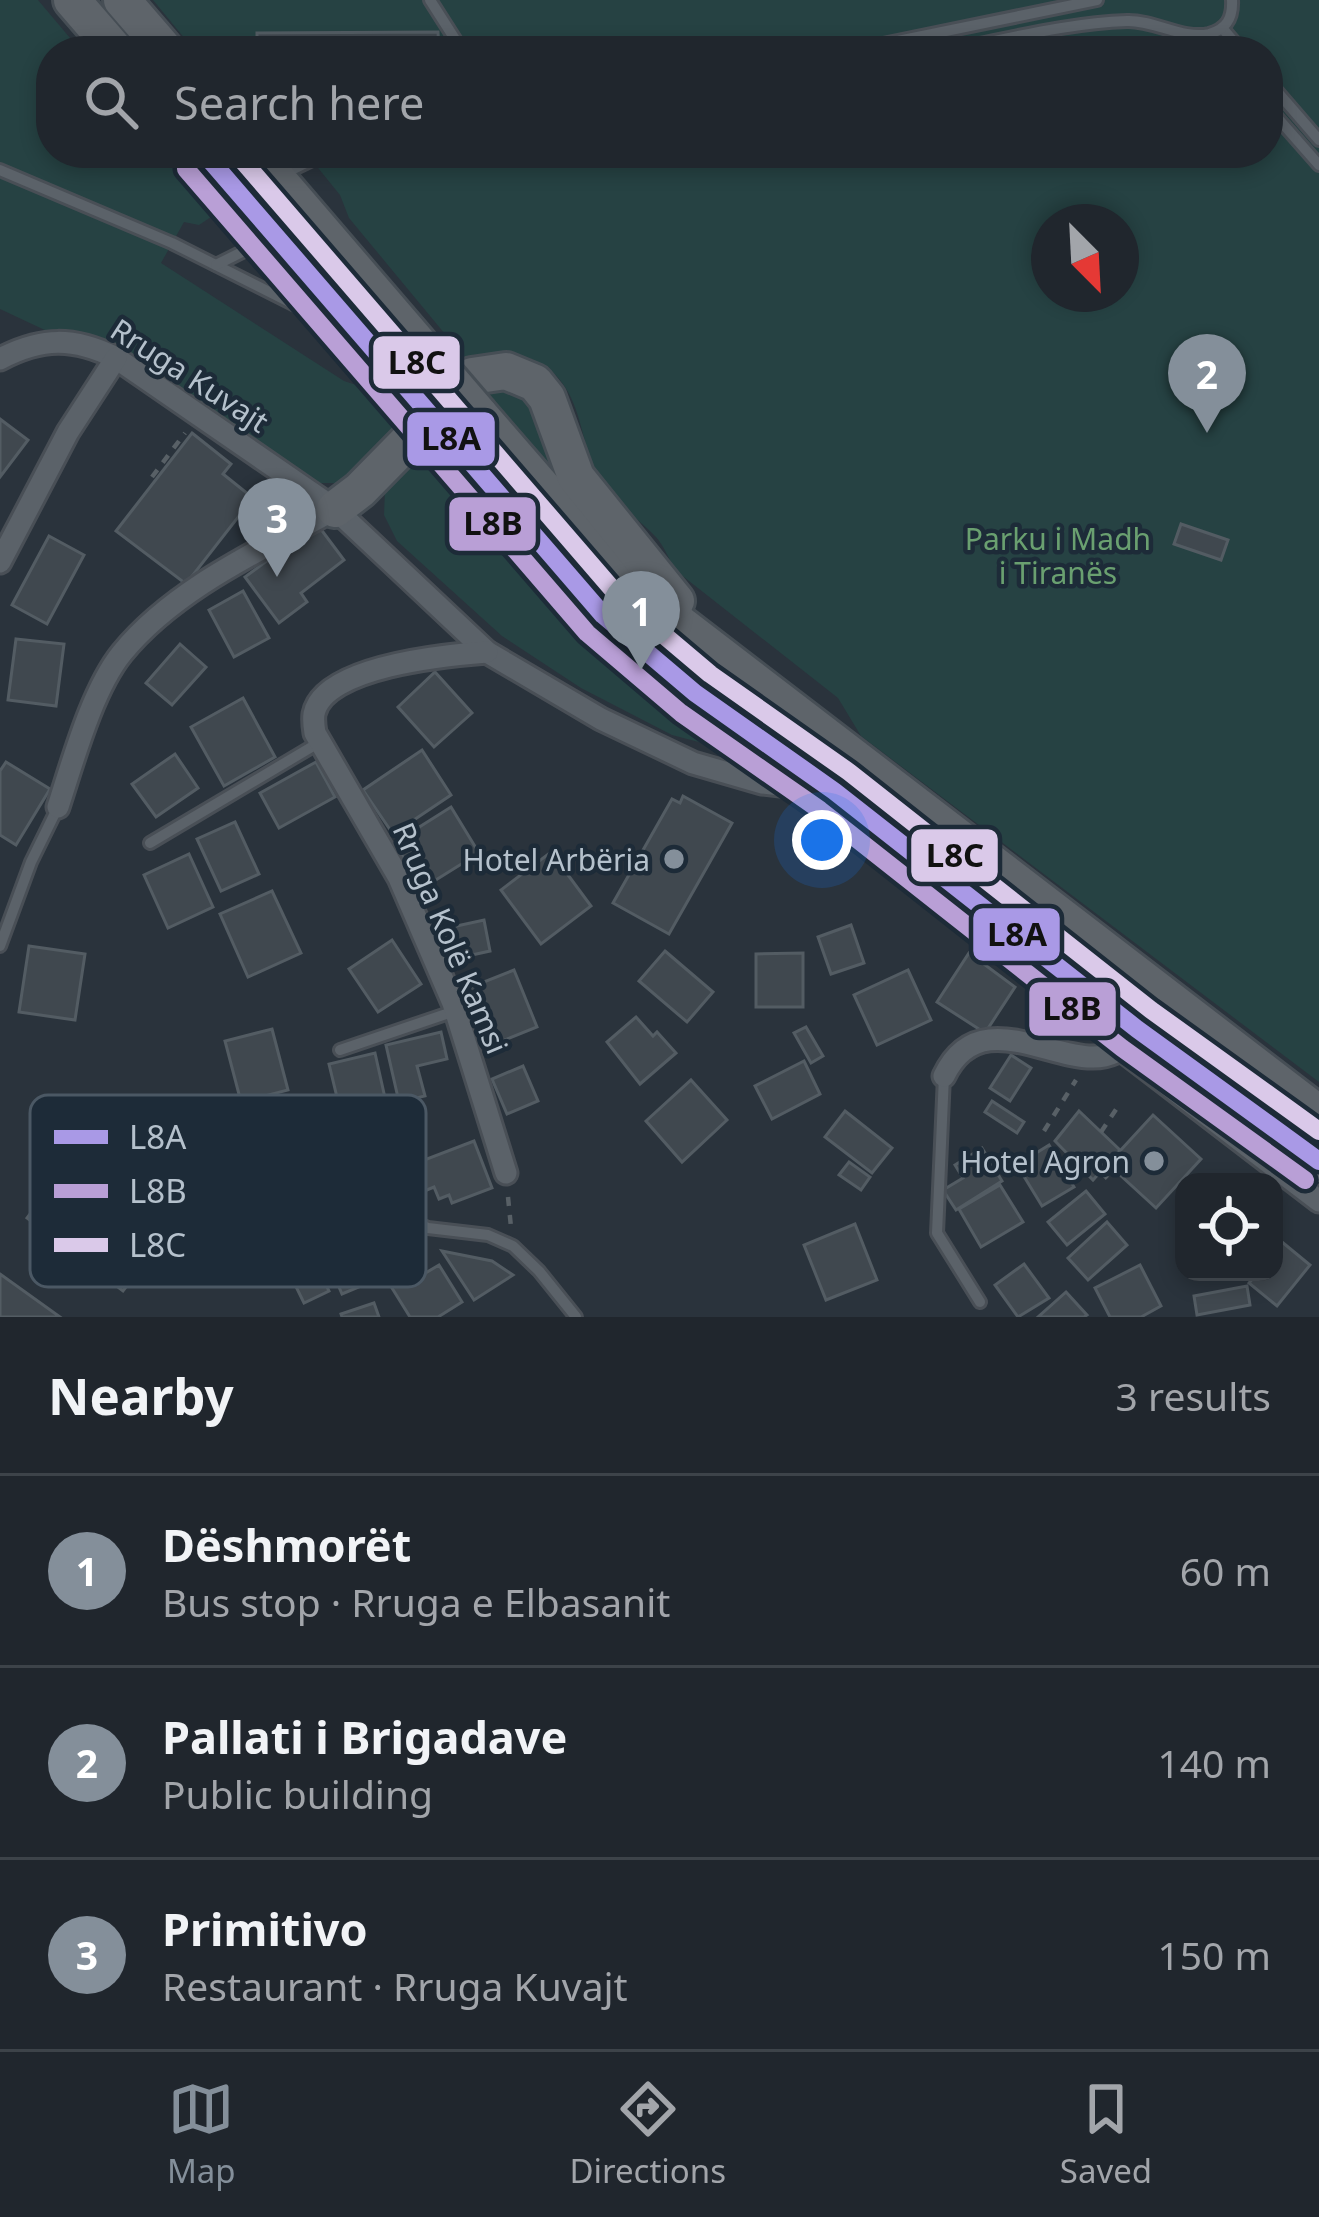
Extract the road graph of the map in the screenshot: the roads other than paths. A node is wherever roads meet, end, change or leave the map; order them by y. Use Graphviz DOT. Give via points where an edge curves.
graph roads {
  1 [pos="72,0"];
  2 [pos="122,0"];
  3 [pos="430,0"];
  4 [pos="1097,0"];
  5 [pos="1232,0"];
  6 [pos="1223,28"];
  7 [pos="1205,35"];
  8 [pos="103,36"];
  9 [pos="153,36"];
  10 [pos="453,36"];
  11 [pos="922,36"];
  12 [pos="1023,36"];
  13 [pos="1230,36"];
  14 [pos="1283,98"];
  15 [pos="1283,124"];
  16 [pos="1319,140"];
  17 [pos="1319,165"];
  18 [pos="217,168"];
  19 [pos="268,168"];
  20 [pos="0,170"];
  21 [pos="275,236"];
  22 [pos="216,266"];
  23 [pos="363,339"];
  24 [pos="0,358"];
  25 [pos="116,358"];
  26 [pos="335,509"];
  27 [pos="0,562"];
  28 [pos="488,652"];
  29 [pos="719,655"];
  30 [pos="320,742"];
  31 [pos="834,791"];
  32 [pos="58,807"];
  33 [pos="150,843"];
  34 [pos="0,946"];
  35 [pos="455,1011"];
  36 [pos="1130,1039"];
  37 [pos="340,1050"];
  38 [pos="944,1076"];
  39 [pos="1319,1114"];
  40 [pos="1319,1161"];
  41 [pos="506,1173"];
  42 [pos="1319,1201"];
  43 [pos="426,1227"];
  44 [pos="980,1302"];
  45 [pos="576,1317"];
  1 -- 8 [label="main road"];
  2 -- 9 [label="main road"];
  3 -- 10 [label="lane"];
  4 -- 11 [label="lane"];
  5 -- 6 [label="lane"];
  6 -- 7 [label="lane"];
  6 -- 13 [label="lane"];
  7 -- 12 [label="lane" via="1134,21"];
  14 -- 16 [label="lane"];
  15 -- 17 [label="lane"];
  18 -- 21 [label="main road"];
  19 -- 29 [label="main road, bridge" via="610,564"];
  20 -- 22 [label="lane"];
  21 -- 22 [label="lane"];
  21 -- 23 [label="main road"];
  22 -- 23 [label="lane"];
  23 -- 31 [label="main road, bridge" via="603,615 695,693"];
  24 -- 25 [label="street, Rruga Kuvajt" via="53,340"];
  25 -- 26 [label="street, Rruga Kuvajt"];
  25 -- 27 [label="street"];
  26 -- 28 [label="street, Rruga Kuvajt"];
  26 -- 29 [label="main road" via="472,376 522,375 548,398 576,477"];
  26 -- 32 [label="street" via="173,606 121,655"];
  28 -- 30 [label="street" via="431,656 327,692 314,712"];
  28 -- 31 [label="street, Rruga Kuvajt" via="693,763 762,783"];
  29 -- 39 [label="main road"];
  30 -- 33 [label="lane"];
  30 -- 35 [label="street, Rruga Kolë Kamsi" via="399,878"];
  31 -- 36 [label="main road"];
  32 -- 34 [label="lane"];
  35 -- 37 [label="lane"];
  35 -- 41 [label="street, Rruga Kolë Kamsi"];
  36 -- 38 [label="street" via="1101,1057 985,1041 966,1046"];
  36 -- 40 [label="main road"];
  36 -- 42 [label="street"];
  38 -- 44 [label="lane" via="937,1234"];
  43 -- 45 [label="lane" via="513,1246"];
}
